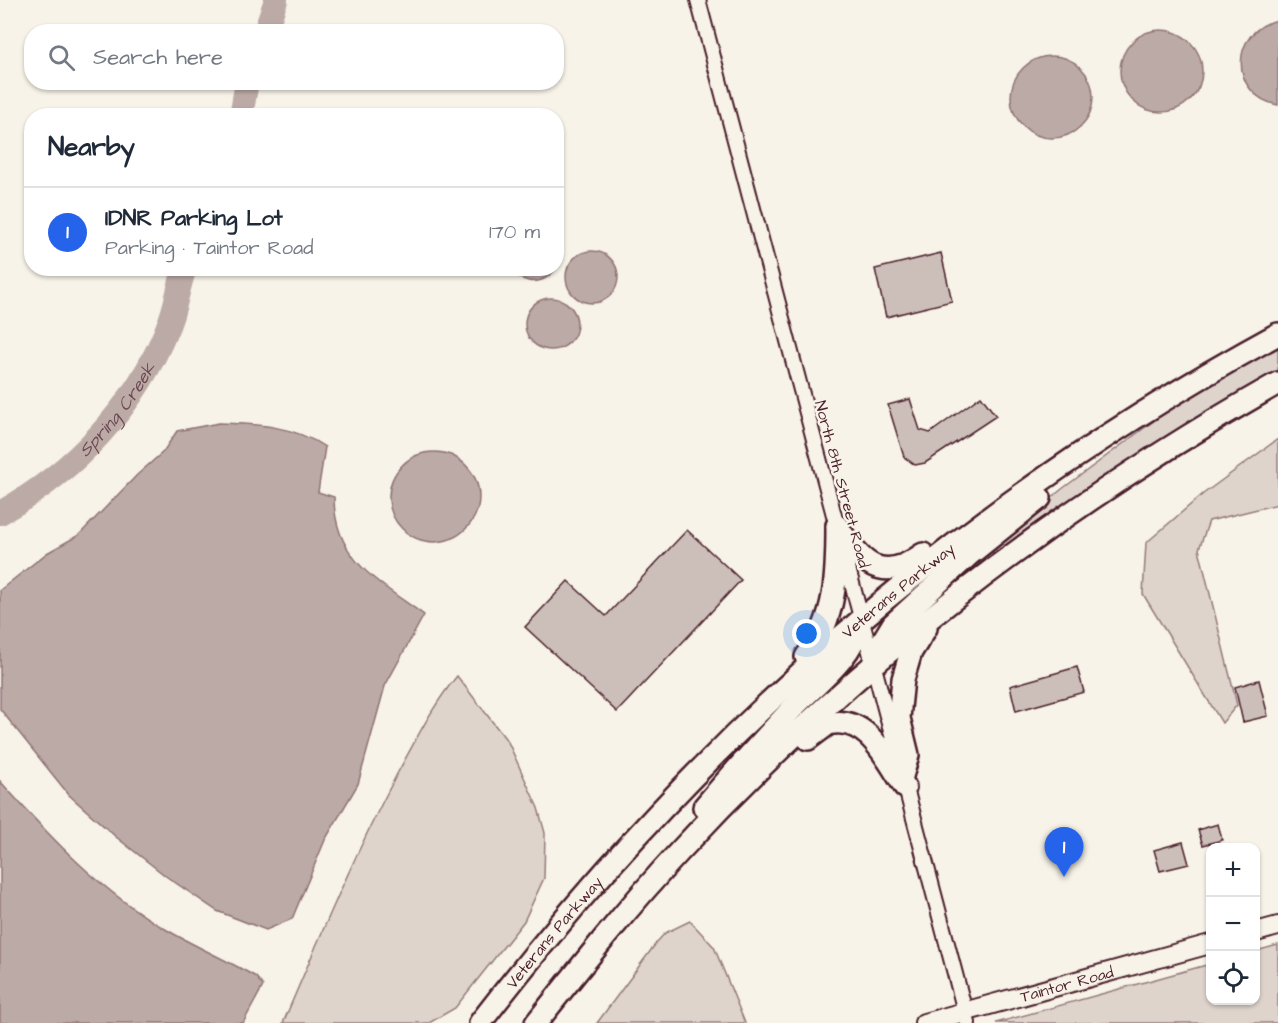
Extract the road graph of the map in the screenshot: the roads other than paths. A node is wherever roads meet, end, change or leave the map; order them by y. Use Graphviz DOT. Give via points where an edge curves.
graph roads {
  1 [pos="698,0"];
  2 [pos="1278,334"];
  3 [pos="1278,383"];
  4 [pos="1084,451"];
  5 [pos="1062,466"];
  6 [pos="837,526"];
  7 [pos="938,610"];
  8 [pos="862,618"];
  9 [pos="873,665"];
  10 [pos="773,697"];
  11 [pos="904,781"];
  12 [pos="679,851"];
  13 [pos="648,886"];
  14 [pos="1278,926"];
  15 [pos="1260,931"];
  16 [pos="1206,945"];
  17 [pos="967,1017"];
  18 [pos="480,1023"];
  19 [pos="536,1023"];
  20 [pos="924,1023"];
  1 -- 6 [label="street, North 8th Street Road"];
  2 -- 4 [label="highway, Veterans Parkway"];
  3 -- 7 [label="highway" via="1104,489"];
  4 -- 5 [label="highway, Veterans Parkway"];
  4 -- 9 [label="highway" via="1077,468 970,554 893,624"];
  5 -- 6 [label="highway" via="1027,477 901,568 884,569 866,562 854,552"];
  5 -- 8 [label="highway, Veterans Parkway"];
  6 -- 8 [label="street, North 8th Street Road"];
  6 -- 10 [label="highway" via="837,572 829,615 815,646"];
  7 -- 9 [label="highway"];
  7 -- 11 [label="highway" via="911,652 903,679 899,718 908,755"];
  8 -- 9 [label="street, North 8th Street Road"];
  8 -- 10 [label="highway, Veterans Parkway"];
  8 -- 13 [label="highway" via="855,639 840,661 766,736 686,828 659,860"];
  9 -- 11 [label="street, North 8th Street Road"];
  9 -- 12 [label="highway"];
  10 -- 18 [label="highway, Veterans Parkway" via="720,746 630,841 537,949"];
  11 -- 12 [label="highway" via="867,733 845,723 828,724 713,831"];
  11 -- 17 [label="street, North 8th Street Road"];
  12 -- 13 [label="highway"];
  13 -- 19 [label="highway"];
  14 -- 15 [label="main road"];
  16 -- 17 [label="main road, Taintor Road"];
  17 -- 20 [label="main road, Taintor Road"];
}
